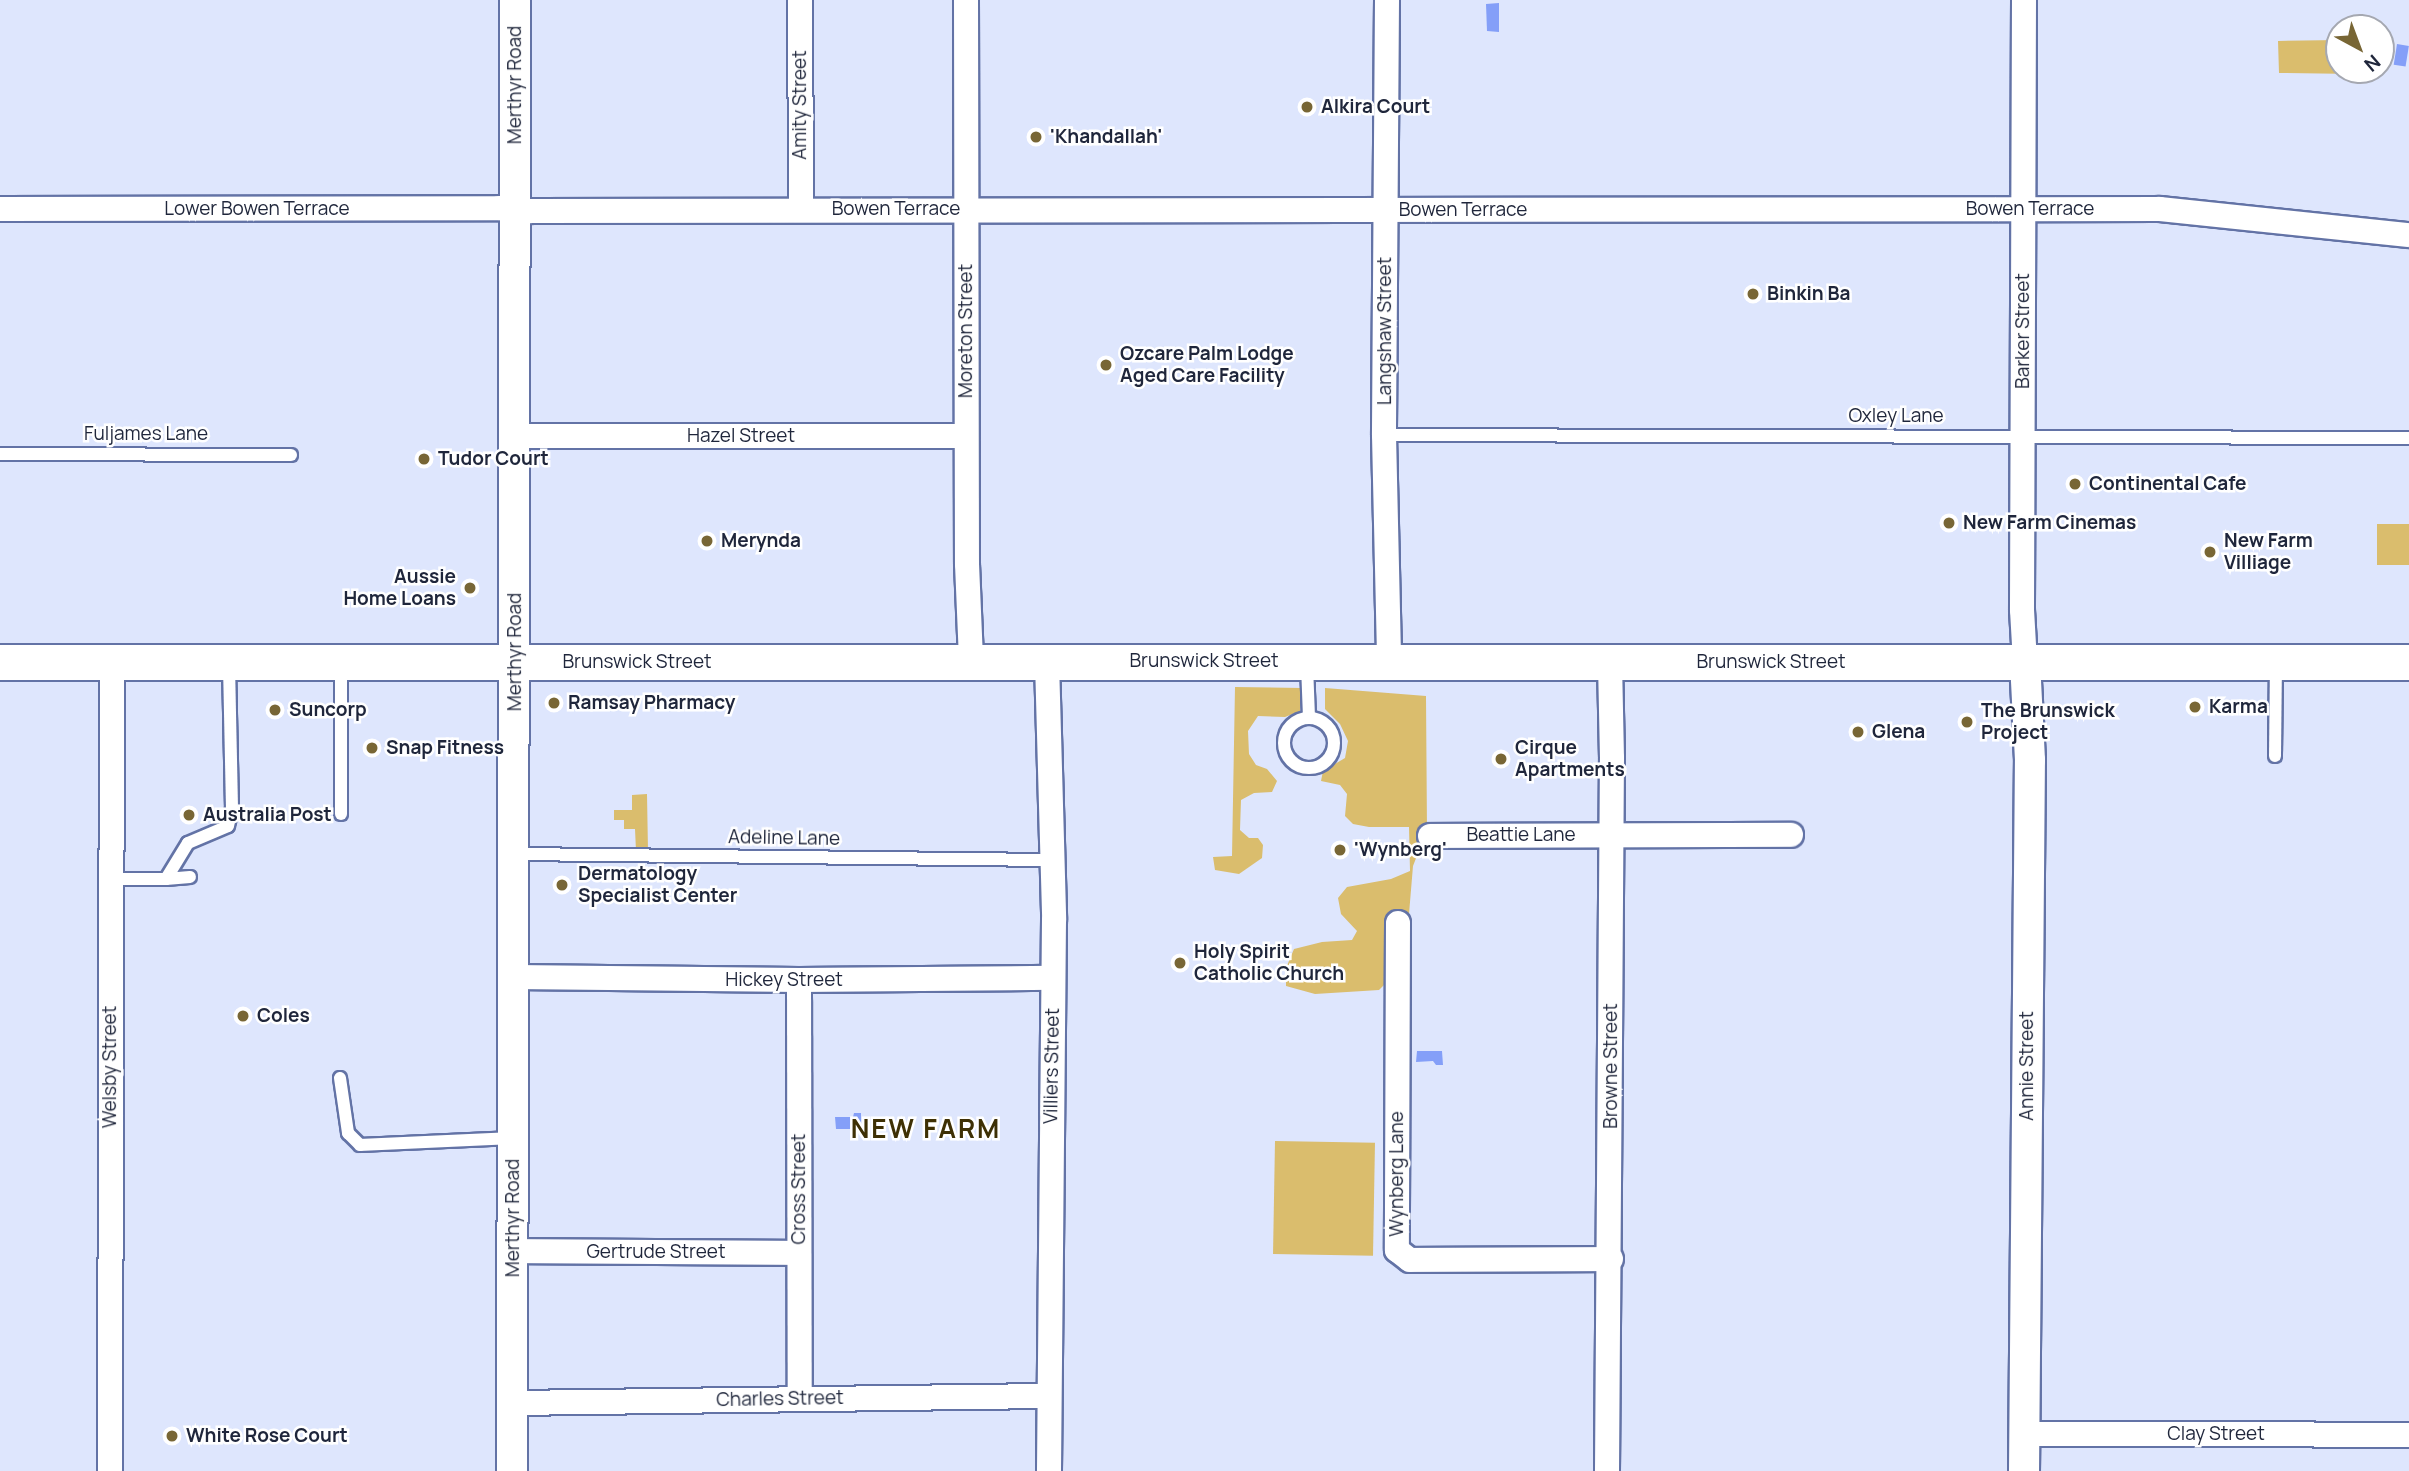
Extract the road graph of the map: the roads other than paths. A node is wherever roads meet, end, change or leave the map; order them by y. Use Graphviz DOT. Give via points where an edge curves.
graph roads {
  1 [pos="515,0"];
  2 [pos="800,0"];
  3 [pos="966,0"];
  4 [pos="1387,0"];
  5 [pos="2024,0"];
  6 [pos="0,209"];
  7 [pos="966,209"];
  8 [pos="2024,209"];
  9 [pos="515,210"];
  10 [pos="801,210"];
  11 [pos="1385,210"];
  12 [pos="2409,235"];
  13 [pos="1384,435"];
  14 [pos="2022,435"];
  15 [pos="515,436"];
  16 [pos="966,436"];
  17 [pos="2409,438"];
  18 [pos="0,454"];
  19 [pos="291,455"];
  20 [pos="971,661"];
  21 [pos="1307,661"];
  22 [pos="0,662"];
  23 [pos="113,662"];
  24 [pos="1047,662"];
  25 [pos="1389,662"];
  26 [pos="1610,662"];
  27 [pos="2025,662"];
  28 [pos="2276,662"];
  29 [pos="2409,662"];
  30 [pos="229,663"];
  31 [pos="341,663"];
  32 [pos="515,663"];
  33 [pos="1309,717"];
  34 [pos="2274,756"];
  35 [pos="341,814"];
  36 [pos="1611,835"];
  37 [pos="1791,835"];
  38 [pos="1430,836"];
  39 [pos="514,855"];
  40 [pos="1053,860"];
  41 [pos="190,877"];
  42 [pos="111,879"];
  43 [pos="166,879"];
  44 [pos="1398,923"];
  45 [pos="514,977"];
  46 [pos="1053,978"];
  47 [pos="799,980"];
  48 [pos="340,1078"];
  49 [pos="514,1138"];
  50 [pos="513,1251"];
  51 [pos="799,1253"];
  52 [pos="1611,1259"];
  53 [pos="1048,1396"];
  54 [pos="800,1399"];
  55 [pos="512,1403"];
  56 [pos="2024,1434"];
  57 [pos="2409,1435"];
  58 [pos="110,1471"];
  59 [pos="512,1471"];
  60 [pos="1049,1471"];
  61 [pos="1607,1471"];
  62 [pos="2024,1471"];
  1 -- 9 [label="street, Merthyr Road"];
  2 -- 10 [label="street, Amity Street"];
  3 -- 7 [label="street, Moreton Street"];
  4 -- 11 [label="street, Langshaw Street"];
  5 -- 8 [label="street, Barker Street"];
  6 -- 9 [label="street, Lower Bowen Terrace"];
  7 -- 10 [label="street, Bowen Terrace"];
  7 -- 11 [label="street, Bowen Terrace"];
  7 -- 16 [label="street, Moreton Street"];
  8 -- 11 [label="street, Bowen Terrace"];
  8 -- 12 [label="street, Bowen Terrace" via="2160,209"];
  8 -- 14 [label="street, Barker Street"];
  9 -- 10 [label="street, Bowen Terrace"];
  9 -- 15 [label="street, Merthyr Road"];
  11 -- 13 [label="street, Langshaw Street"];
  13 -- 14 [label="lane, Oxley Lane"];
  13 -- 25 [label="street, Langshaw Street"];
  14 -- 17 [label="lane, Oxley Lane"];
  14 -- 27 [label="street, Barker Street"];
  15 -- 16 [label="street, Hazel Street"];
  15 -- 32 [label="street, Merthyr Road"];
  16 -- 20 [label="street, Moreton Street"];
  18 -- 19 [label="lane, Fuljames Lane"];
  20 -- 24 [label="main road, Brunswick Street"];
  20 -- 32 [label="main road, Brunswick Street"];
  21 -- 24 [label="main road, Brunswick Street"];
  21 -- 25 [label="main road, Brunswick Street"];
  21 -- 33 [label="lane"];
  22 -- 23 [label="main road, Brunswick Street"];
  23 -- 30 [label="main road, Brunswick Street"];
  23 -- 42 [label="street, Welsby Street"];
  24 -- 40 [label="street, Villiers Street"];
  25 -- 26 [label="main road, Brunswick Street"];
  26 -- 27 [label="main road, Brunswick Street"];
  26 -- 36 [label="street, Browne Street"];
  27 -- 28 [label="main road, Brunswick Street"];
  27 -- 56 [label="street, Annie Street" via="2030,760"];
  28 -- 29 [label="main road, Brunswick Street"];
  28 -- 34 [label="lane"];
  30 -- 31 [label="main road, Brunswick Street"];
  30 -- 43 [label="lane" via="232,808 228,826 188,843"];
  31 -- 32 [label="main road, Brunswick Street"];
  31 -- 35 [label="lane"];
  32 -- 39 [label="street, Merthyr Road"];
  33 -- 33 [label="lane" via="1291,724 1284,747 1291,761 1314,768 1328,760 1335,744 1330,727"];
  36 -- 37 [label="street, Beattie Lane"];
  36 -- 38 [label="street, Beattie Lane"];
  36 -- 52 [label="street, Browne Street"];
  39 -- 40 [label="lane, Adeline Lane"];
  39 -- 45 [label="street, Merthyr Road"];
  40 -- 46 [label="street, Villiers Street"];
  41 -- 43 [label="lane"];
  42 -- 43 [label="lane"];
  42 -- 58 [label="street, Welsby Street"];
  44 -- 52 [label="street, Wynberg Lane" via="1397,1250 1409,1260"];
  45 -- 47 [label="street, Hickey Street"];
  45 -- 49 [label="street, Merthyr Road"];
  46 -- 47 [label="street, Hickey Street"];
  46 -- 53 [label="street, Villiers Street"];
  47 -- 51 [label="street, Cross Street"];
  48 -- 49 [label="lane" via="348,1133 359,1145"];
  49 -- 50 [label="street, Merthyr Road"];
  50 -- 51 [label="street, Gertrude Street"];
  50 -- 55 [label="street, Merthyr Road"];
  51 -- 54 [label="street, Cross Street"];
  52 -- 61 [label="street, Browne Street"];
  53 -- 54 [label="street, Charles Street"];
  53 -- 60 [label="street, Villiers Street"];
  54 -- 55 [label="street, Charles Street"];
  55 -- 59 [label="street, Merthyr Road"];
  56 -- 57 [label="street, Clay Street"];
  56 -- 62 [label="street, Annie Street"];
}
